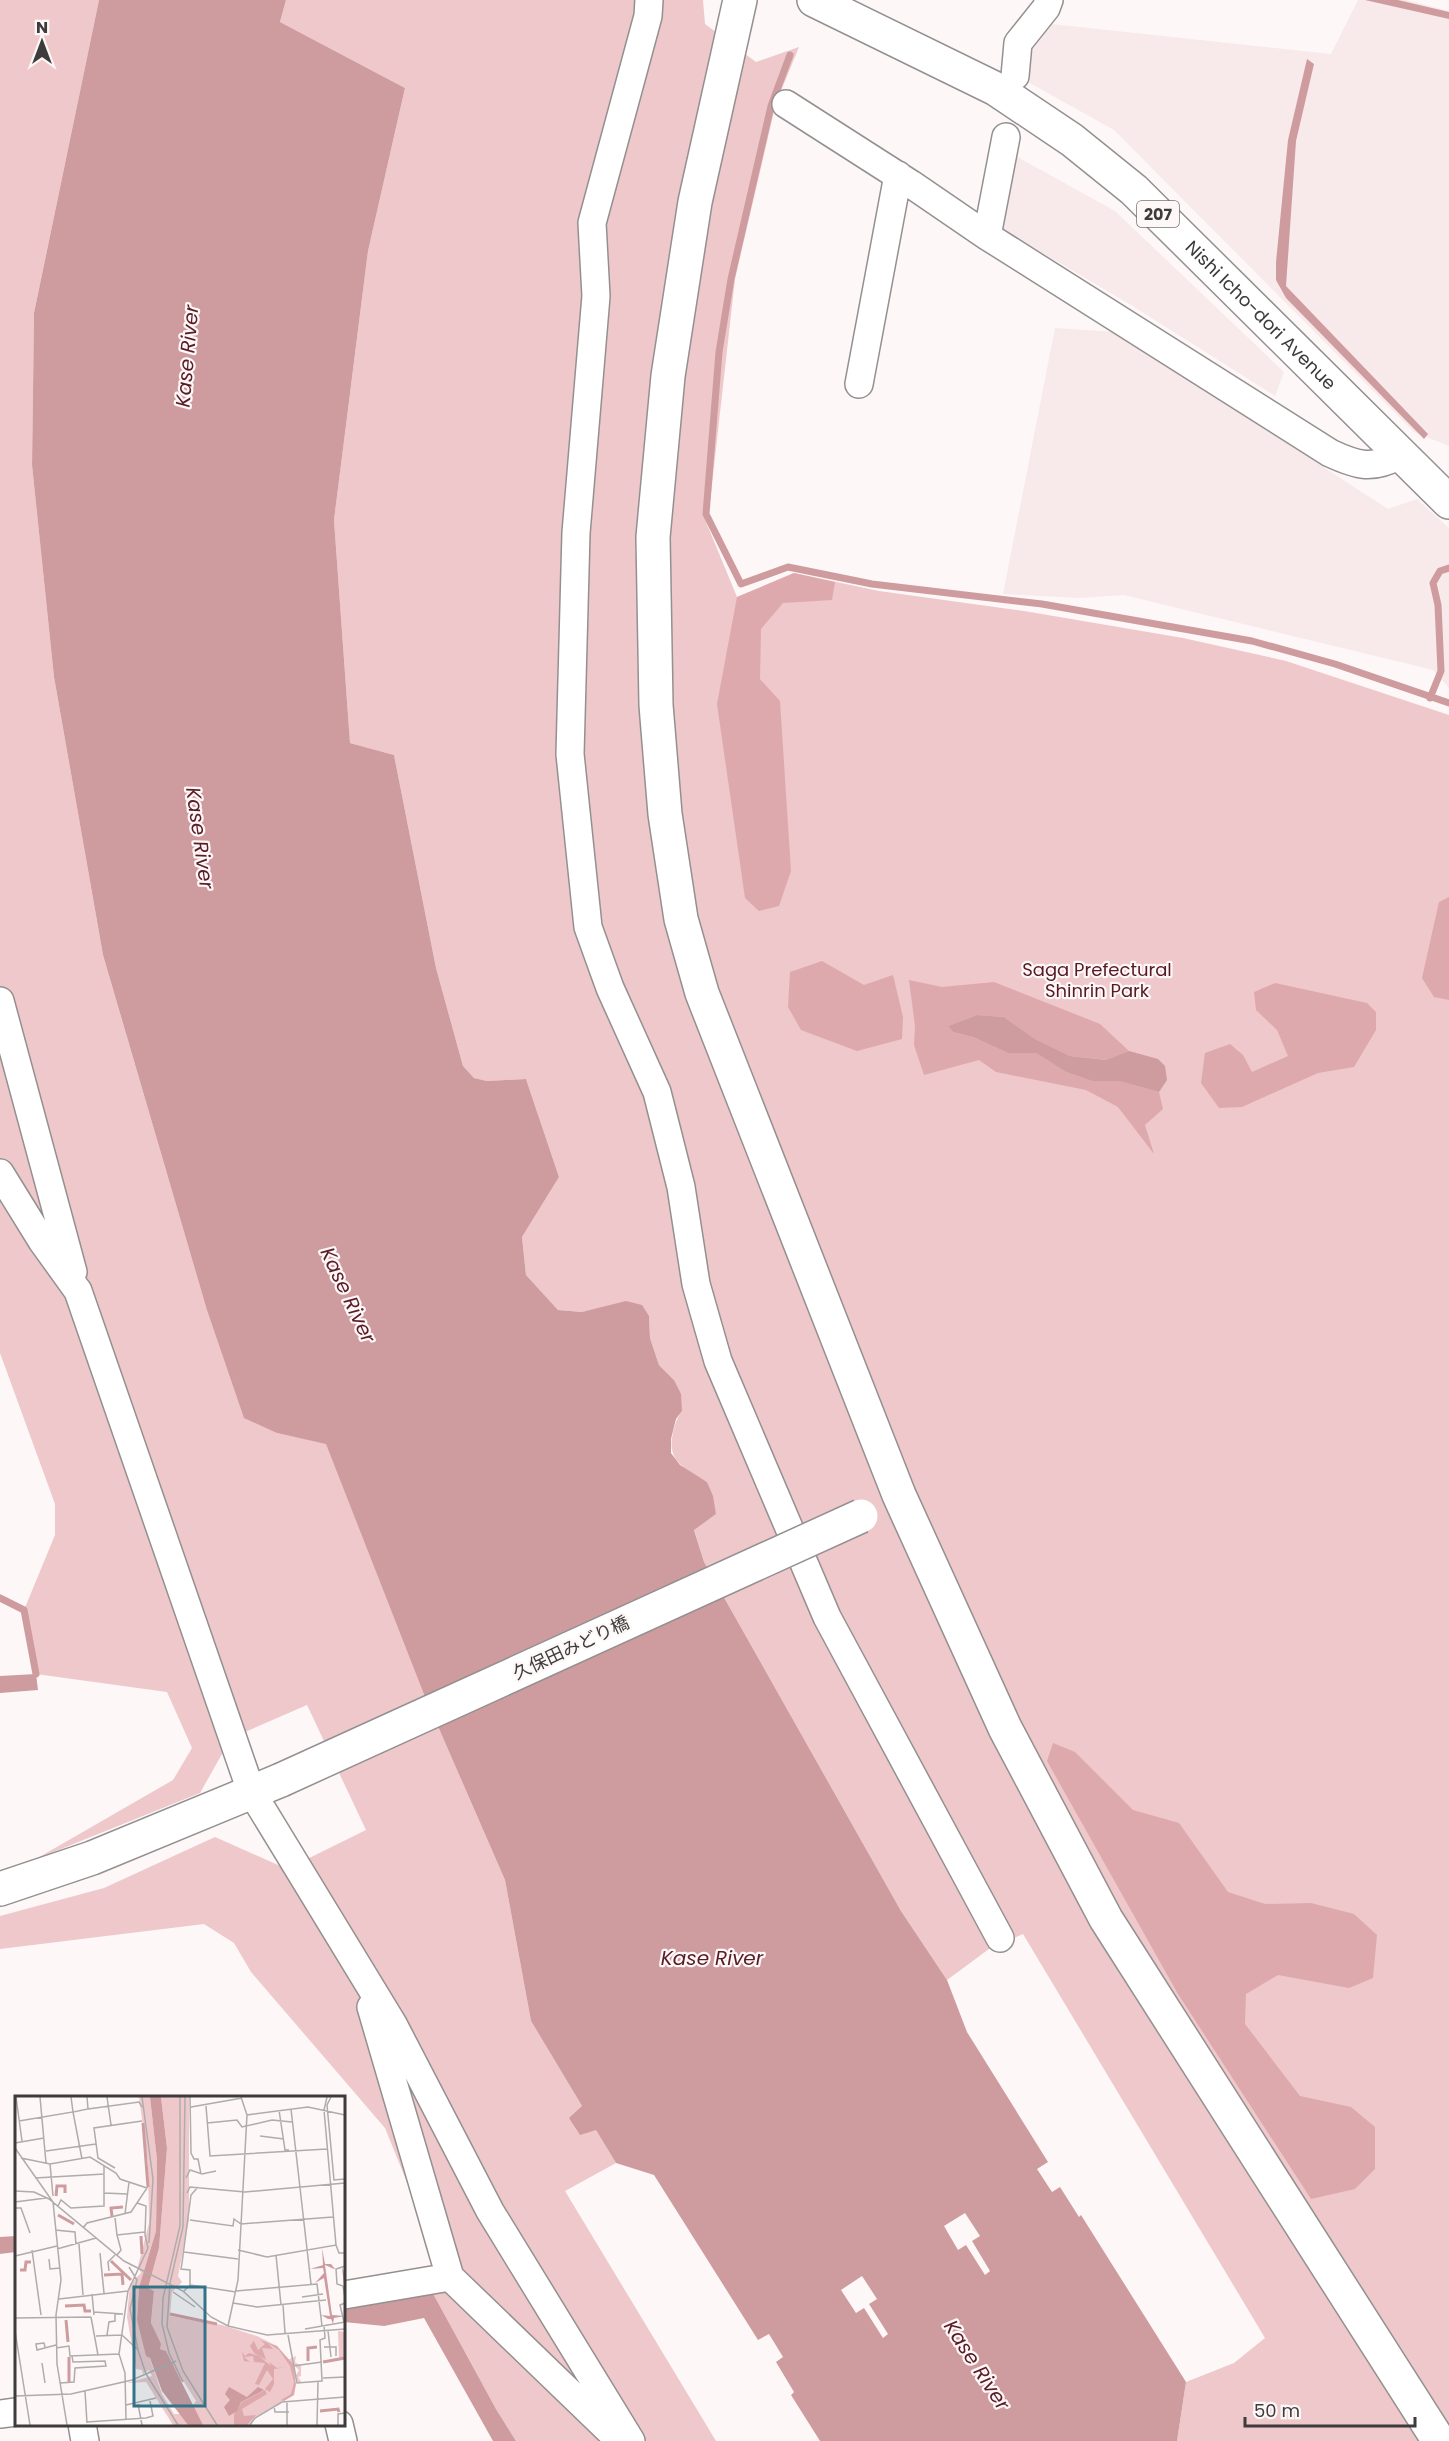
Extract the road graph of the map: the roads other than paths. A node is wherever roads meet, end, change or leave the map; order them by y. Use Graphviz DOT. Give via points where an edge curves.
graph roads {
  1 [pos="649,0"];
  2 [pos="740,0"];
  3 [pos="814,0"];
  4 [pos="1049,0"];
  5 [pos="1015,76"];
  6 [pos="786,104"];
  7 [pos="1006,137"];
  8 [pos="898,175"];
  9 [pos="987,236"];
  10 [pos="859,384"];
  11 [pos="1400,455"];
  12 [pos="1449,502"];
  13 [pos="0,1001"];
  14 [pos="0,1173"];
  15 [pos="78,1291"];
  16 [pos="899,1495"];
  17 [pos="266,1786"];
  18 [pos="0,1889"];
  19 [pos="1000,1938"];
  20 [pos="362,1975"];
  21 [pos="450,2277"];
  22 [pos="345,2295"];
  23 [pos="15,2412"];
  24 [pos="0,2414"];
  25 [pos="81,2426"];
  26 [pos="339,2426"];
  27 [pos="85,2441"];
  28 [pos="343,2441"];
  29 [pos="620,2441"];
  30 [pos="631,2441"];
  31 [pos="1438,2441"];
  1 -- 19 [label="street" via="592,223 596,296 576,533 570,754 588,927 610,988 657,1092 681,1187 696,1284 718,1361 827,1617"];
  2 -- 16 [label="main road" via="695,202 668,376 653,537 656,705 665,814 681,919 702,993"];
  3 -- 11 [label="main road, Nishi Icho-dori Avenue / 207" via="996,89 1072,140 1134,190"];
  4 -- 5 [label="street" via="1018,43"];
  6 -- 8 [label="street"];
  7 -- 9 [label="street"];
  8 -- 9 [label="street"];
  8 -- 10 [label="street"];
  9 -- 11 [label="street" via="1330,453 1368,465 1383,464"];
  11 -- 12 [label="main road, Nishi Icho-dori Avenue / 207"];
  13 -- 15 [label="street"];
  14 -- 15 [label="street"];
  15 -- 17 [label="street"];
  16 -- 17 [label="main road, 久保田みどり橋, bridge"];
  16 -- 31 [label="main road" via="1005,1728 1106,1919"];
  17 -- 18 [label="main road, 久保田みどり橋" via="92,1858"];
  17 -- 20 [label="street"];
  20 -- 21 [label="street"];
  20 -- 30 [label="street" via="393,2024 490,2211"];
  21 -- 22 [label="street"];
  21 -- 29 [label="street"];
  23 -- 24 [label="street"];
  25 -- 27 [label="street"];
  26 -- 28 [label="street"];
}
